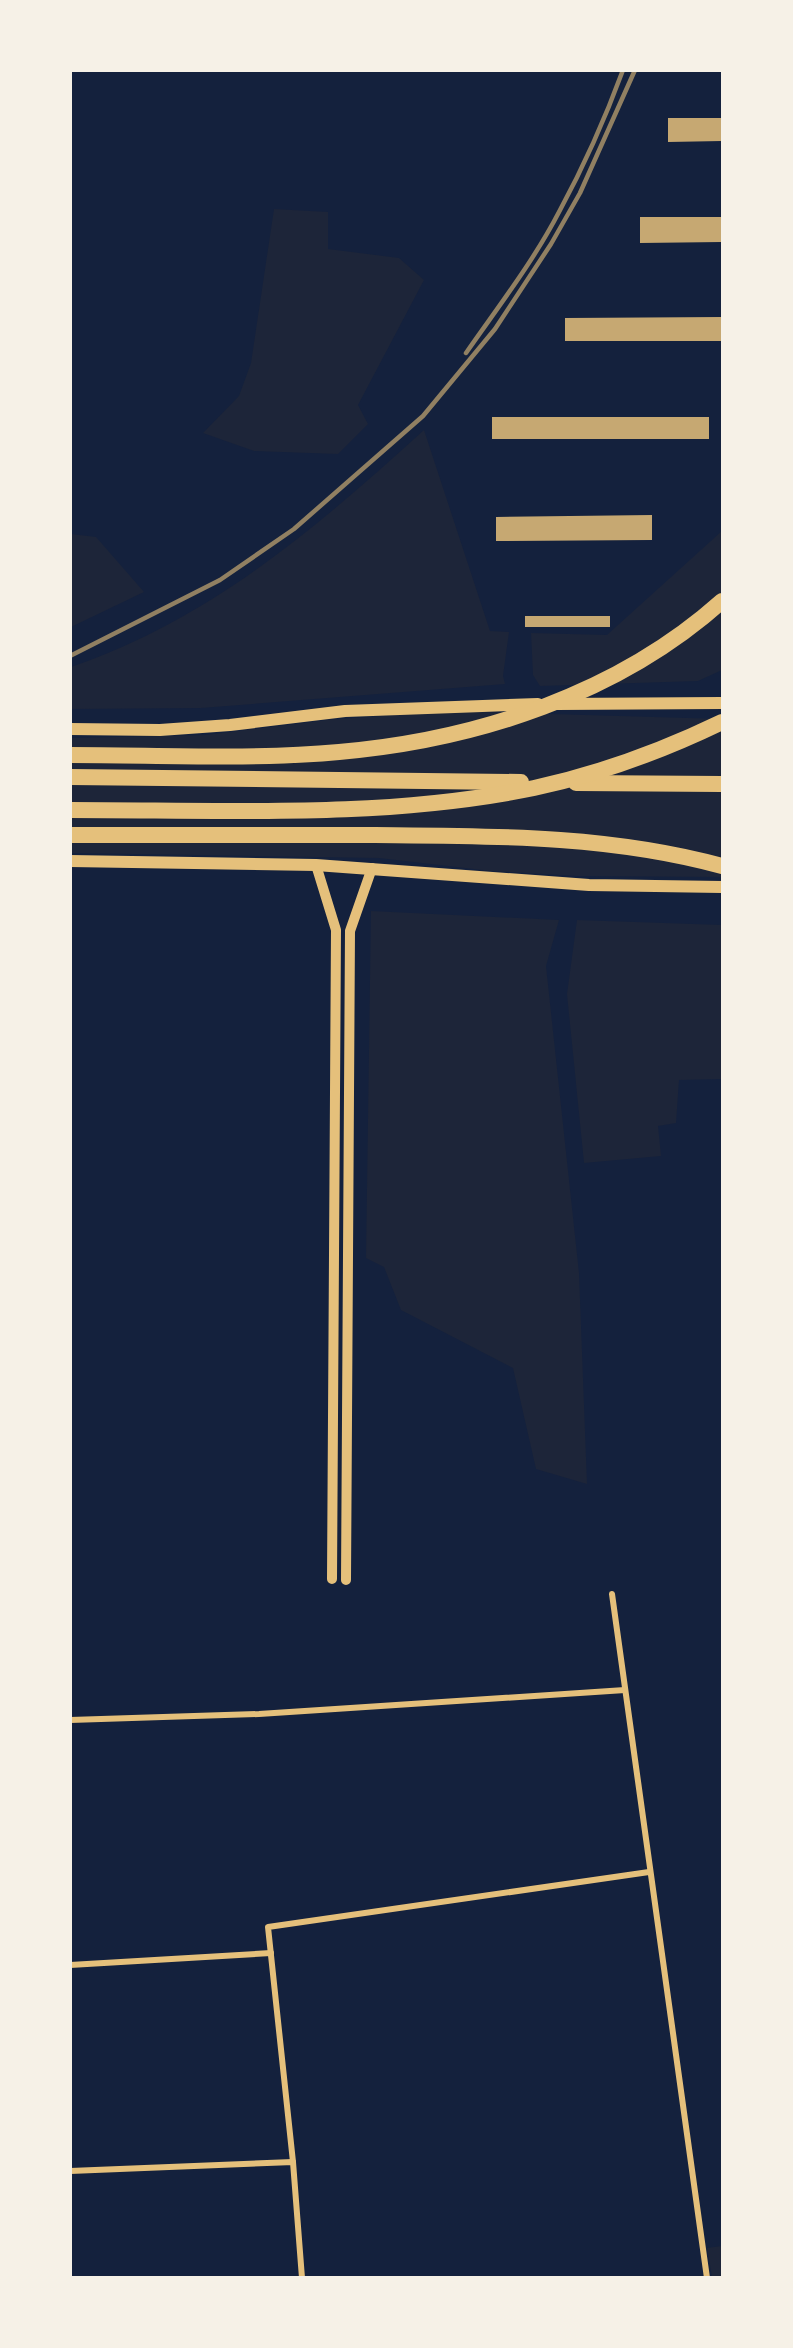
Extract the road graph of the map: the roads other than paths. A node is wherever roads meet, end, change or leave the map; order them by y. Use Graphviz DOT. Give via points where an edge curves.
graph roads {
  1 [pos="723,601"];
  2 [pos="723,703"];
  3 [pos="723,722"];
  4 [pos="70,729"];
  5 [pos="70,755"];
  6 [pos="70,777"];
  7 [pos="723,784"];
  8 [pos="70,810"];
  9 [pos="70,835"];
  10 [pos="70,861"];
  11 [pos="316,865"];
  12 [pos="723,867"];
  13 [pos="372,868"];
  14 [pos="723,887"];
  15 [pos="332,1580"];
  16 [pos="346,1580"];
  17 [pos="612,1594"];
  18 [pos="625,1690"];
  19 [pos="70,1720"];
  20 [pos="649,1872"];
  21 [pos="272,1953"];
  22 [pos="70,1965"];
  23 [pos="293,2162"];
  24 [pos="70,2171"];
  25 [pos="302,2277"];
  26 [pos="707,2277"];
  1 -- 5 [label="highway" via="669,642 603,681 564,699 477,728 340,752"];
  2 -- 4 [label="main road" via="439,706 345,711 160,730"];
  3 -- 8 [label="highway" via="612,767 542,786 474,798 318,809"];
  6 -- 7 [label="highway"];
  9 -- 12 [label="highway" via="501,836 603,843"];
  10 -- 11 [label="main road"];
  11 -- 13 [label="main road"];
  11 -- 15 [label="street" via="336,930"];
  13 -- 14 [label="main road" via="589,885"];
  13 -- 16 [label="street" via="350,931"];
  17 -- 18 [label="street"];
  18 -- 19 [label="street" via="259,1714"];
  18 -- 20 [label="street"];
  20 -- 21 [label="street" via="268,1927"];
  20 -- 26 [label="street"];
  21 -- 22 [label="street"];
  21 -- 23 [label="street"];
  23 -- 24 [label="street"];
  23 -- 25 [label="street"];
}
